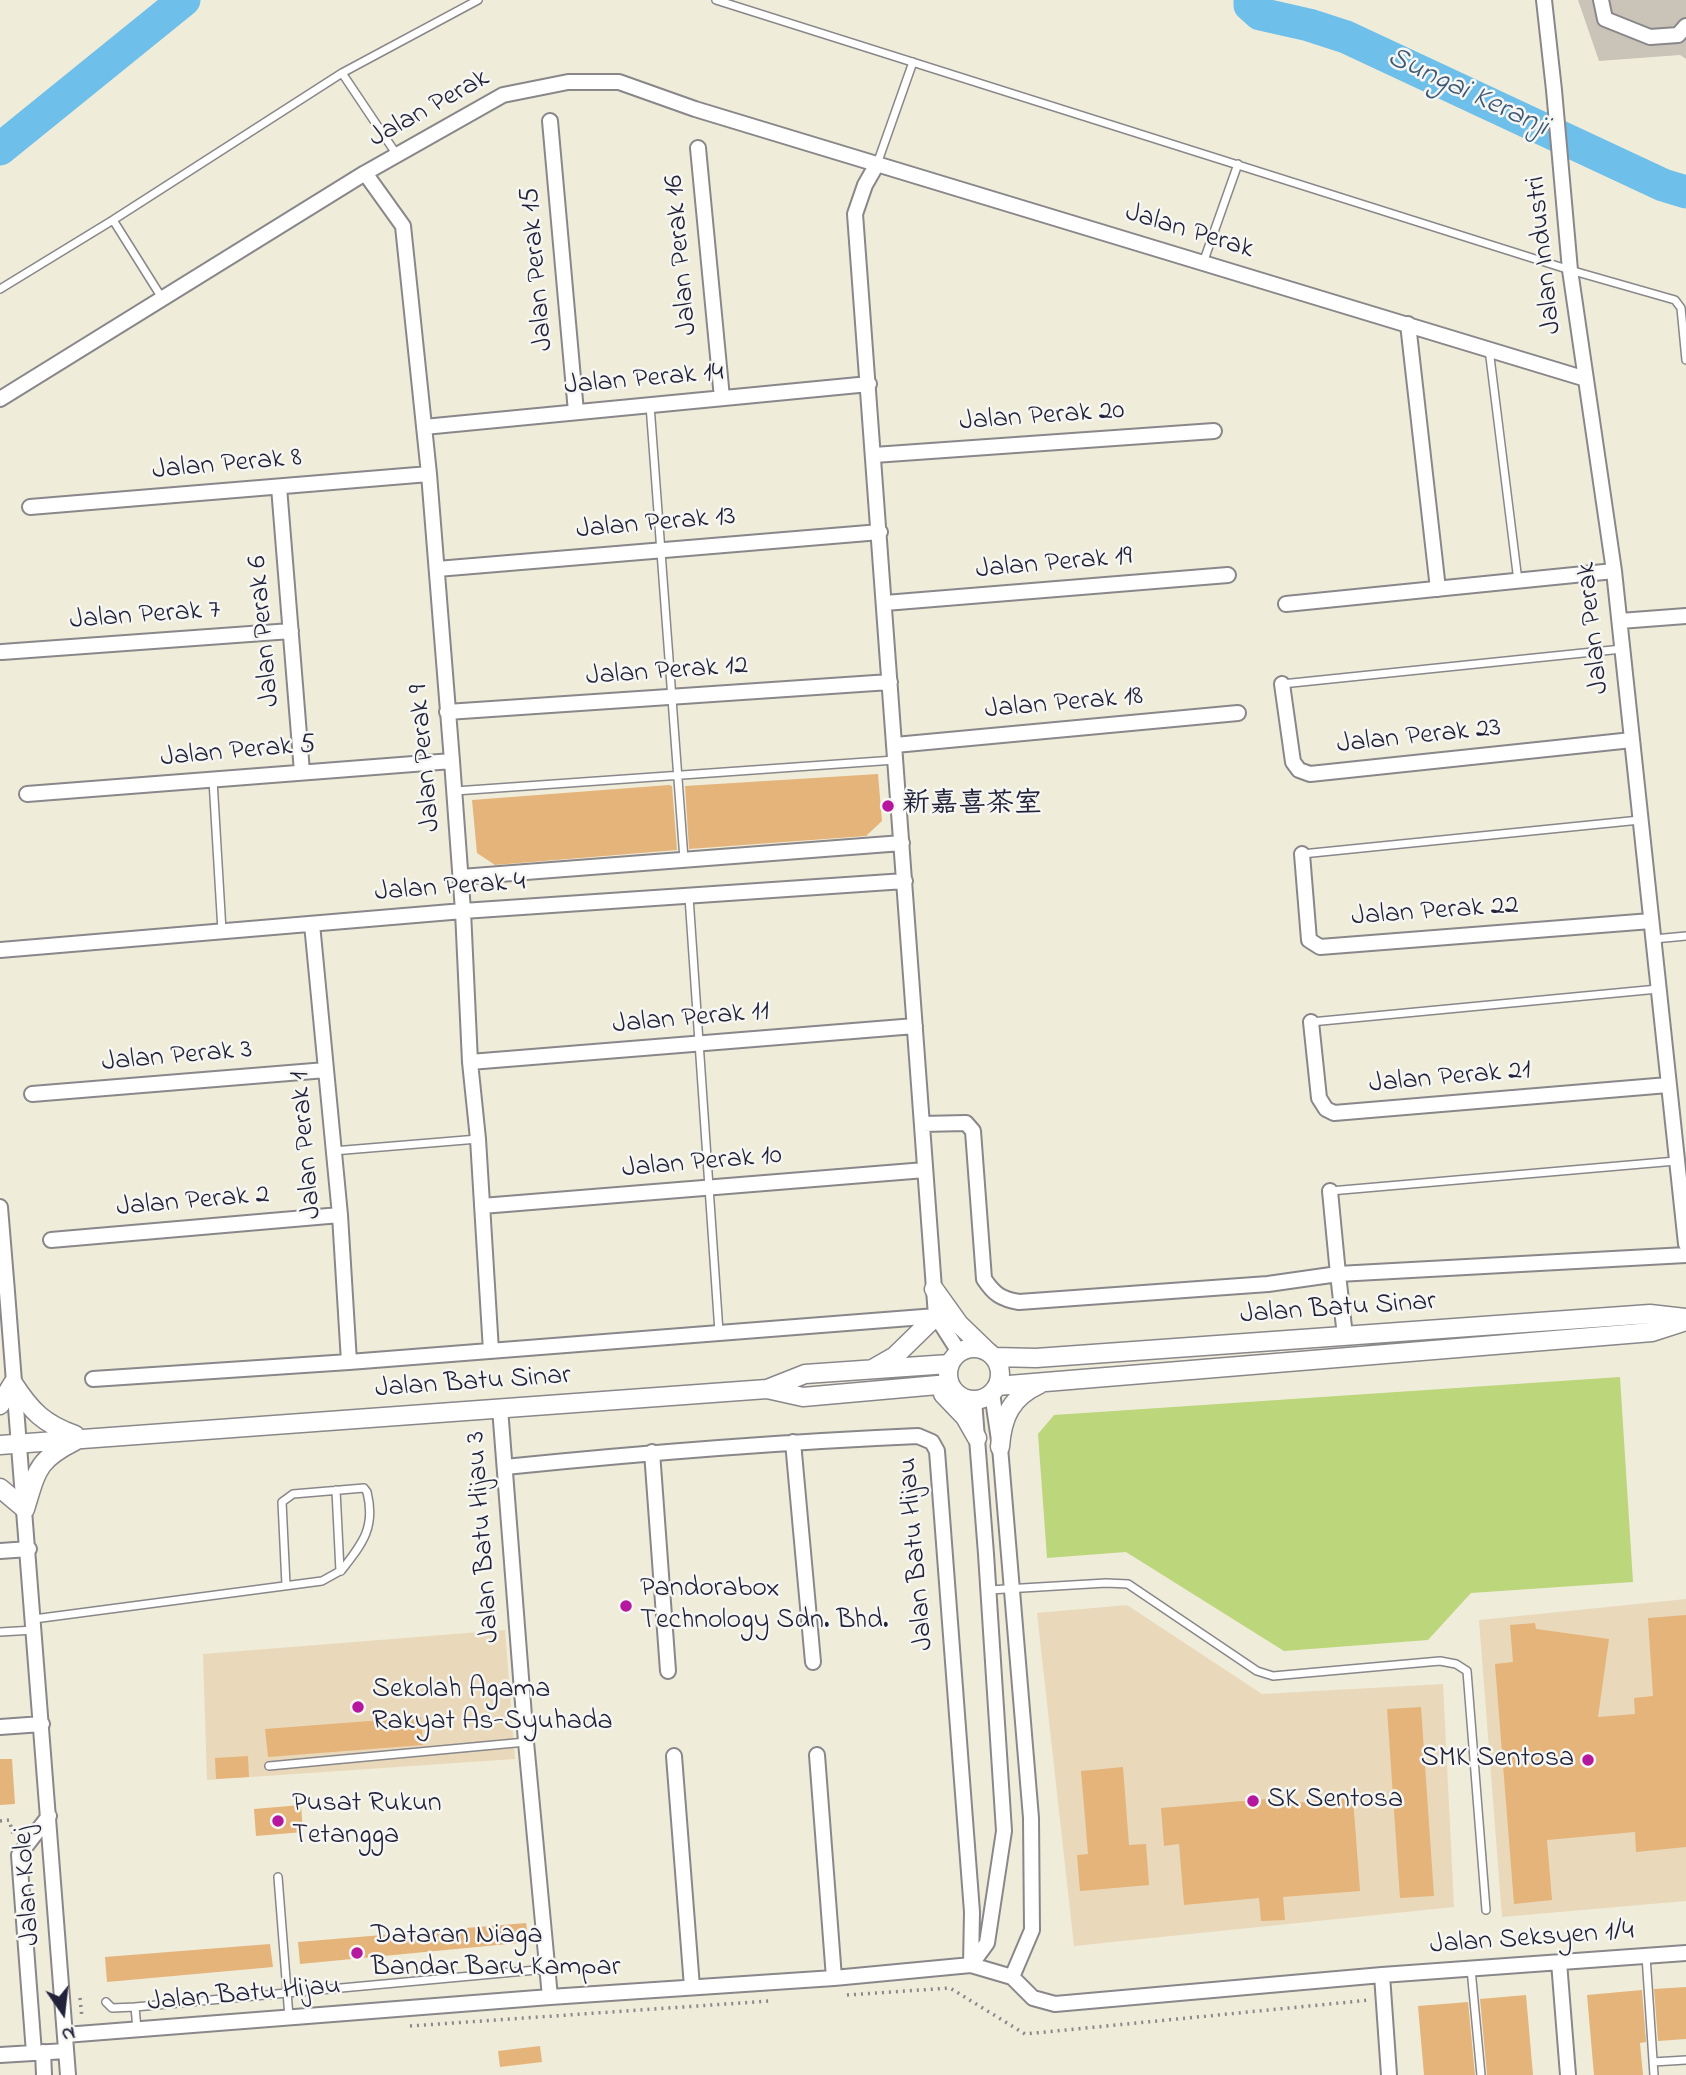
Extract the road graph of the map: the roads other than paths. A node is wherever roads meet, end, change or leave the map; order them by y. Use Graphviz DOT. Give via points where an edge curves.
graph roads {
  1 [pos="478,0"];
  2 [pos="716,0"];
  3 [pos="1544,0"];
  4 [pos="1601,0"];
  5 [pos="1683,34"];
  6 [pos="913,62"];
  7 [pos="342,72"];
  8 [pos="550,121"];
  9 [pos="698,148"];
  10 [pos="397,155"];
  11 [pos="877,164"];
  12 [pos="1238,164"];
  13 [pos="365,173"];
  14 [pos="113,220"];
  15 [pos="1203,263"];
  16 [pos="1570,270"];
  17 [pos="0,289"];
  18 [pos="162,298"];
  19 [pos="1408,324"];
  20 [pos="1489,349"];
  21 [pos="1686,360"];
  22 [pos="1586,379"];
  23 [pos="869,384"];
  24 [pos="722,398"];
  25 [pos="0,399"];
  26 [pos="650,405"];
  27 [pos="576,412"];
  28 [pos="424,427"];
  29 [pos="1214,431"];
  30 [pos="874,455"];
  31 [pos="429,474"];
  32 [pos="279,487"];
  33 [pos="30,507"];
  34 [pos="880,532"];
  35 [pos="660,549"];
  36 [pos="437,569"];
  37 [pos="1614,571"];
  38 [pos="1228,575"];
  39 [pos="1518,581"];
  40 [pos="1438,589"];
  41 [pos="885,603"];
  42 [pos="1286,604"];
  43 [pos="1686,616"];
  44 [pos="1620,621"];
  45 [pos="291,631"];
  46 [pos="1623,649"];
  47 [pos="2,652"];
  48 [pos="890,682"];
  49 [pos="1282,684"];
  50 [pos="671,697"];
  51 [pos="447,712"];
  52 [pos="1238,713"];
  53 [pos="1632,740"];
  54 [pos="895,753"];
  55 [pos="452,761"];
  56 [pos="302,772"];
  57 [pos="677,776"];
  58 [pos="212,780"];
  59 [pos="454,791"];
  60 [pos="27,794"];
  61 [pos="1641,820"];
  62 [pos="902,843"];
  63 [pos="1302,854"];
  64 [pos="684,859"];
  65 [pos="461,877"];
  66 [pos="905,881"];
  67 [pos="689,897"];
  68 [pos="463,911"];
  69 [pos="1651,921"];
  70 [pos="312,923"];
  71 [pos="222,931"];
  72 [pos="1686,936"];
  73 [pos="1654,939"];
  74 [pos="0,950"];
  75 [pos="1659,989"];
  76 [pos="1311,1022"];
  77 [pos="915,1026"];
  78 [pos="699,1044"];
  79 [pos="470,1062"];
  80 [pos="326,1070"];
  81 [pos="1668,1085"];
  82 [pos="32,1094"];
  83 [pos="922,1124"];
  84 [pos="478,1139"];
  85 [pos="333,1151"];
  86 [pos="1677,1161"];
  87 [pos="925,1170"];
  88 [pos="710,1188"];
  89 [pos="1330,1191"];
  90 [pos="482,1206"];
  91 [pos="0,1207"];
  92 [pos="340,1215"];
  93 [pos="51,1240"];
  94 [pos="1686,1244"];
  95 [pos="1686,1255"];
  96 [pos="1338,1274"];
  97 [pos="3,1285"];
  98 [pos="934,1289"];
  99 [pos="936,1316"];
  100 [pos="1686,1319"];
  101 [pos="719,1332"];
  102 [pos="1346,1336"];
  103 [pos="491,1351"];
  104 [pos="991,1355"];
  105 [pos="954,1358"];
  106 [pos="349,1362"];
  107 [pos="871,1370"];
  108 [pos="8,1377"];
  109 [pos="93,1379"];
  110 [pos="1046,1381"];
  111 [pos="950,1384"];
  112 [pos="924,1386"];
  113 [pos="767,1389"];
  114 [pos="994,1389"];
  115 [pos="974,1400"];
  116 [pos="0,1405"];
  117 [pos="500,1408"];
  118 [pos="82,1438"];
  119 [pos="977,1438"];
  120 [pos="793,1442"];
  121 [pos="19,1443"];
  122 [pos="0,1445"];
  123 [pos="1000,1447"];
  124 [pos="652,1452"];
  125 [pos="505,1466"];
  126 [pos="0,1488"];
  127 [pos="336,1490"];
  128 [pos="25,1509"];
  129 [pos="29,1549"];
  130 [pos="0,1551"];
  131 [pos="340,1571"];
  132 [pos="286,1585"];
  133 [pos="1013,1588"];
  134 [pos="988,1590"];
  135 [pos="35,1624"];
  136 [pos="0,1632"];
  137 [pos="813,1662"];
  138 [pos="668,1671"];
  139 [pos="42,1724"];
  140 [pos="0,1727"];
  141 [pos="526,1742"];
  142 [pos="817,1755"];
  143 [pos="674,1756"];
  144 [pos="269,1766"];
  145 [pos="49,1816"];
  146 [pos="278,1877"];
  147 [pos="1486,1910"];
  148 [pos="1686,1953"];
  149 [pos="1646,1956"];
  150 [pos="1559,1962"];
  151 [pos="971,1965"];
  152 [pos="547,1969"];
  153 [pos="1471,1969"];
  154 [pos="1382,1975"];
  155 [pos="1012,1977"];
  156 [pos="834,1978"];
  157 [pos="692,1987"];
  158 [pos="288,1994"];
  159 [pos="550,1997"];
  160 [pos="106,2002"];
  161 [pos="135,2007"];
  162 [pos="289,2017"];
  163 [pos="137,2029"];
  164 [pos="65,2035"];
  165 [pos="66,2051"];
  166 [pos="38,2053"];
  167 [pos="0,2055"];
  168 [pos="1686,2060"];
  169 [pos="1653,2062"];
  170 [pos="44,2075"];
  171 [pos="68,2075"];
  172 [pos="1389,2075"];
  173 [pos="1480,2075"];
  174 [pos="1568,2075"];
  175 [pos="1654,2075"];
  1 -- 7 [label="lane"];
  2 -- 6 [label="lane"];
  3 -- 16 [label="street, Jalan Industri"];
  4 -- 5 [label="street" via="1605,19 1650,37"];
  6 -- 11 [label="lane"];
  6 -- 12 [label="lane"];
  7 -- 10 [label="lane"];
  7 -- 14 [label="lane"];
  8 -- 27 [label="street, Jalan Perak 15"];
  9 -- 24 [label="street, Jalan Perak 16"];
  10 -- 11 [label="street, Jalan Perak" via="503,95 568,82 619,82"];
  10 -- 13 [label="street, Jalan Perak"];
  11 -- 15 [label="street, Jalan Perak"];
  11 -- 23 [label="street" via="855,214"];
  12 -- 15 [label="lane"];
  12 -- 16 [label="lane"];
  13 -- 18 [label="street, Jalan Perak"];
  13 -- 28 [label="street, Jalan Perak 9" via="403,226"];
  14 -- 17 [label="lane"];
  14 -- 18 [label="lane"];
  15 -- 19 [label="street, Jalan Perak"];
  16 -- 21 [label="lane" via="1675,300 1681,308"];
  16 -- 22 [label="street, Jalan Industri"];
  18 -- 25 [label="street, Jalan Perak"];
  19 -- 20 [label="street, Jalan Perak"];
  19 -- 40 [label="street"];
  20 -- 22 [label="street, Jalan Perak"];
  20 -- 39 [label="lane"];
  22 -- 37 [label="street, Jalan Perak"];
  23 -- 24 [label="street, Jalan Perak 14"];
  23 -- 30 [label="street"];
  24 -- 26 [label="street, Jalan Perak 14"];
  26 -- 27 [label="street, Jalan Perak 14"];
  26 -- 35 [label="lane"];
  27 -- 28 [label="street, Jalan Perak 14"];
  28 -- 31 [label="street, Jalan Perak 9"];
  29 -- 30 [label="street, Jalan Perak 20"];
  30 -- 34 [label="street"];
  31 -- 32 [label="street, Jalan Perak 8"];
  31 -- 36 [label="street, Jalan Perak 9"];
  32 -- 33 [label="street, Jalan Perak 8"];
  32 -- 45 [label="street, Jalan Perak 6"];
  34 -- 35 [label="street, Jalan Perak 13"];
  34 -- 41 [label="street"];
  35 -- 36 [label="street, Jalan Perak 13"];
  35 -- 50 [label="lane"];
  36 -- 51 [label="street, Jalan Perak 9"];
  37 -- 39 [label="street"];
  37 -- 44 [label="street, Jalan Perak"];
  38 -- 41 [label="street, Jalan Perak 19"];
  39 -- 40 [label="street"];
  40 -- 42 [label="street"];
  41 -- 48 [label="street"];
  43 -- 44 [label="street"];
  44 -- 46 [label="street, Jalan Perak"];
  45 -- 47 [label="street, Jalan Perak 7"];
  45 -- 56 [label="street, Jalan Perak 6"];
  46 -- 49 [label="lane"];
  46 -- 53 [label="street, Jalan Perak"];
  48 -- 50 [label="street, Jalan Perak 12"];
  48 -- 54 [label="street"];
  49 -- 53 [label="street, Jalan Perak 23" via="1293,762 1310,774"];
  50 -- 51 [label="street, Jalan Perak 12"];
  50 -- 57 [label="lane"];
  51 -- 55 [label="street, Jalan Perak 9"];
  52 -- 54 [label="street, Jalan Perak 18"];
  53 -- 61 [label="street, Jalan Perak"];
  54 -- 57 [label="lane"];
  54 -- 62 [label="street"];
  55 -- 56 [label="street, Jalan Perak 5"];
  55 -- 59 [label="street, Jalan Perak 9"];
  56 -- 58 [label="street, Jalan Perak 5"];
  57 -- 59 [label="lane"];
  57 -- 64 [label="lane"];
  58 -- 60 [label="street, Jalan Perak 5"];
  58 -- 71 [label="lane"];
  59 -- 65 [label="street, Jalan Perak 9"];
  61 -- 63 [label="lane"];
  61 -- 69 [label="street, Jalan Perak"];
  62 -- 64 [label="street, Jalan Perak 4"];
  62 -- 66 [label="street"];
  63 -- 69 [label="street, Jalan Perak 22" via="1309,940 1320,947"];
  64 -- 65 [label="street, Jalan Perak 4"];
  65 -- 68 [label="street, Jalan Perak 9"];
  66 -- 67 [label="street, Jalan Perak 4"];
  66 -- 77 [label="street"];
  67 -- 68 [label="street, Jalan Perak 4"];
  67 -- 78 [label="lane"];
  68 -- 70 [label="street, Jalan Perak 4"];
  68 -- 79 [label="street, Jalan Perak 9"];
  69 -- 73 [label="street, Jalan Perak"];
  70 -- 71 [label="street, Jalan Perak 4"];
  70 -- 80 [label="street, Jalan Perak 1"];
  71 -- 74 [label="street, Jalan Perak 4"];
  72 -- 73 [label="lane"];
  73 -- 75 [label="street, Jalan Perak"];
  75 -- 76 [label="lane"];
  75 -- 81 [label="street, Jalan Perak"];
  76 -- 81 [label="street, Jalan Perak 21" via="1318,1098 1334,1113"];
  77 -- 78 [label="street, Jalan Perak 11"];
  77 -- 83 [label="street"];
  78 -- 79 [label="street, Jalan Perak 11"];
  78 -- 88 [label="lane"];
  79 -- 84 [label="street, Jalan Perak 9"];
  80 -- 82 [label="street, Jalan Perak 3"];
  80 -- 85 [label="street, Jalan Perak 1"];
  81 -- 86 [label="street, Jalan Perak"];
  83 -- 87 [label="street"];
  83 -- 96 [label="street" via="966,1122 973,1131 984,1279 994,1294 1005,1300 1268,1284"];
  84 -- 85 [label="lane"];
  84 -- 90 [label="street, Jalan Perak 9"];
  85 -- 92 [label="street, Jalan Perak 1"];
  86 -- 89 [label="lane"];
  86 -- 94 [label="street, Jalan Perak"];
  87 -- 88 [label="street, Jalan Perak 10"];
  87 -- 98 [label="street"];
  88 -- 90 [label="street, Jalan Perak 10"];
  88 -- 101 [label="lane"];
  89 -- 96 [label="street"];
  90 -- 103 [label="street, Jalan Perak 9"];
  91 -- 97 [label="street"];
  92 -- 93 [label="street, Jalan Perak 2"];
  92 -- 106 [label="street, Jalan Perak 1"];
  95 -- 96 [label="street"];
  96 -- 102 [label="street"];
  97 -- 108 [label="street"];
  98 -- 99 [label="street"];
  98 -- 104 [label="street" via="959,1324"];
  99 -- 101 [label="street, Jalan Batu Sinar"];
  99 -- 105 [label="street"];
  99 -- 107 [label="street" via="895,1356"];
  100 -- 102 [label="street, Jalan Batu Sinar" via="1650,1314"];
  100 -- 110 [label="street, Jalan Batu Sinar" via="1652,1332"];
  101 -- 103 [label="street, Jalan Batu Sinar"];
  102 -- 104 [label="street, Jalan Batu Sinar" via="1036,1358"];
  103 -- 106 [label="street, Jalan Batu Sinar"];
  104 -- 105 [label="street" via="974,1348"];
  104 -- 114 [label="street" via="1000,1371"];
  105 -- 107 [label="street"];
  105 -- 111 [label="street" via="947,1377"];
  106 -- 109 [label="street, Jalan Batu Sinar"];
  107 -- 113 [label="street" via="805,1374"];
  108 -- 116 [label="street"];
  108 -- 118 [label="street" via="39,1416"];
  108 -- 121 [label="street"];
  110 -- 114 [label="street, Jalan Batu Sinar"];
  110 -- 123 [label="street" via="1011,1406 1001,1424"];
  111 -- 112 [label="street, Jalan Batu Sinar"];
  111 -- 115 [label="street" via="962,1397"];
  112 -- 113 [label="street, Jalan Batu Sinar" via="803,1397"];
  112 -- 119 [label="street" via="951,1400"];
  113 -- 117 [label="street, Jalan Batu Sinar"];
  114 -- 115 [label="street"];
  114 -- 123 [label="street"];
  115 -- 119 [label="street"];
  117 -- 118 [label="street, Jalan Batu Sinar"];
  117 -- 125 [label="street, Jalan Batu Hijau 3"];
  118 -- 121 [label="street, Jalan Batu Sinar"];
  118 -- 128 [label="street" via="43,1461"];
  119 -- 134 [label="street"];
  120 -- 124 [label="street, Jalan Batu Hijau"];
  120 -- 137 [label="street"];
  120 -- 151 [label="street, Jalan Batu Hijau" via="918,1436 932,1442 937,1451 972,1912"];
  121 -- 122 [label="street, Jalan Batu Sinar"];
  121 -- 128 [label="street, Jalan Kolej"];
  123 -- 133 [label="street"];
  124 -- 125 [label="street, Jalan Batu Hijau"];
  124 -- 138 [label="street"];
  125 -- 141 [label="street, Jalan Batu Hijau 3"];
  126 -- 128 [label="street"];
  127 -- 131 [label="lane"];
  127 -- 131 [label="lane" via="363,1488 369,1495 368,1533"];
  127 -- 132 [label="lane" via="293,1494 282,1502"];
  128 -- 129 [label="street, Jalan Kolej"];
  129 -- 130 [label="street"];
  129 -- 135 [label="street, Jalan Kolej"];
  131 -- 132 [label="lane" via="322,1581"];
  132 -- 135 [label="lane"];
  133 -- 134 [label="lane"];
  133 -- 147 [label="lane" via="1128,1584 1257,1671 1273,1676 1440,1661 1467,1671"];
  133 -- 155 [label="street" via="1031,1818 1032,1930"];
  134 -- 151 [label="street" via="1004,1831 987,1944"];
  135 -- 136 [label="lane"];
  135 -- 139 [label="street, Jalan Kolej"];
  139 -- 140 [label="street"];
  139 -- 145 [label="street, Jalan Kolej"];
  141 -- 144 [label="lane"];
  141 -- 152 [label="street, Jalan Batu Hijau 3"];
  142 -- 156 [label="street"];
  143 -- 157 [label="street"];
  145 -- 164 [label="street, Jalan Kolej"];
  145 -- 166 [label="street" via="19,1854"];
  146 -- 158 [label="lane"];
  148 -- 149 [label="street, Jalan Seksyen 1/4"];
  149 -- 150 [label="street, Jalan Seksyen 1/4"];
  149 -- 169 [label="lane"];
  150 -- 153 [label="street, Jalan Seksyen 1/4"];
  150 -- 174 [label="street"];
  151 -- 155 [label="street, Jalan Batu Hijau"];
  151 -- 156 [label="street, Jalan Batu Hijau"];
  152 -- 158 [label="lane"];
  152 -- 159 [label="street, Jalan Batu Hijau 3"];
  153 -- 154 [label="street, Jalan Seksyen 1/4"];
  153 -- 173 [label="lane"];
  154 -- 155 [label="street, Jalan Batu Hijau" via="1055,2004 1033,1998"];
  154 -- 172 [label="street"];
  156 -- 157 [label="street, Jalan Batu Hijau"];
  157 -- 159 [label="street, Jalan Batu Hijau"];
  158 -- 161 [label="lane"];
  158 -- 162 [label="lane"];
  159 -- 162 [label="street, Jalan Batu Hijau"];
  160 -- 161 [label="lane" via="112,2008"];
  161 -- 163 [label="lane"];
  162 -- 163 [label="street, Jalan Batu Hijau"];
  163 -- 164 [label="street, Jalan Batu Hijau"];
  164 -- 165 [label="street, Jalan Kolej"];
  165 -- 166 [label="street"];
  165 -- 171 [label="street, Jalan Kolej"];
  166 -- 167 [label="street"];
  166 -- 170 [label="street"];
  168 -- 169 [label="lane"];
  169 -- 175 [label="lane"];
}
